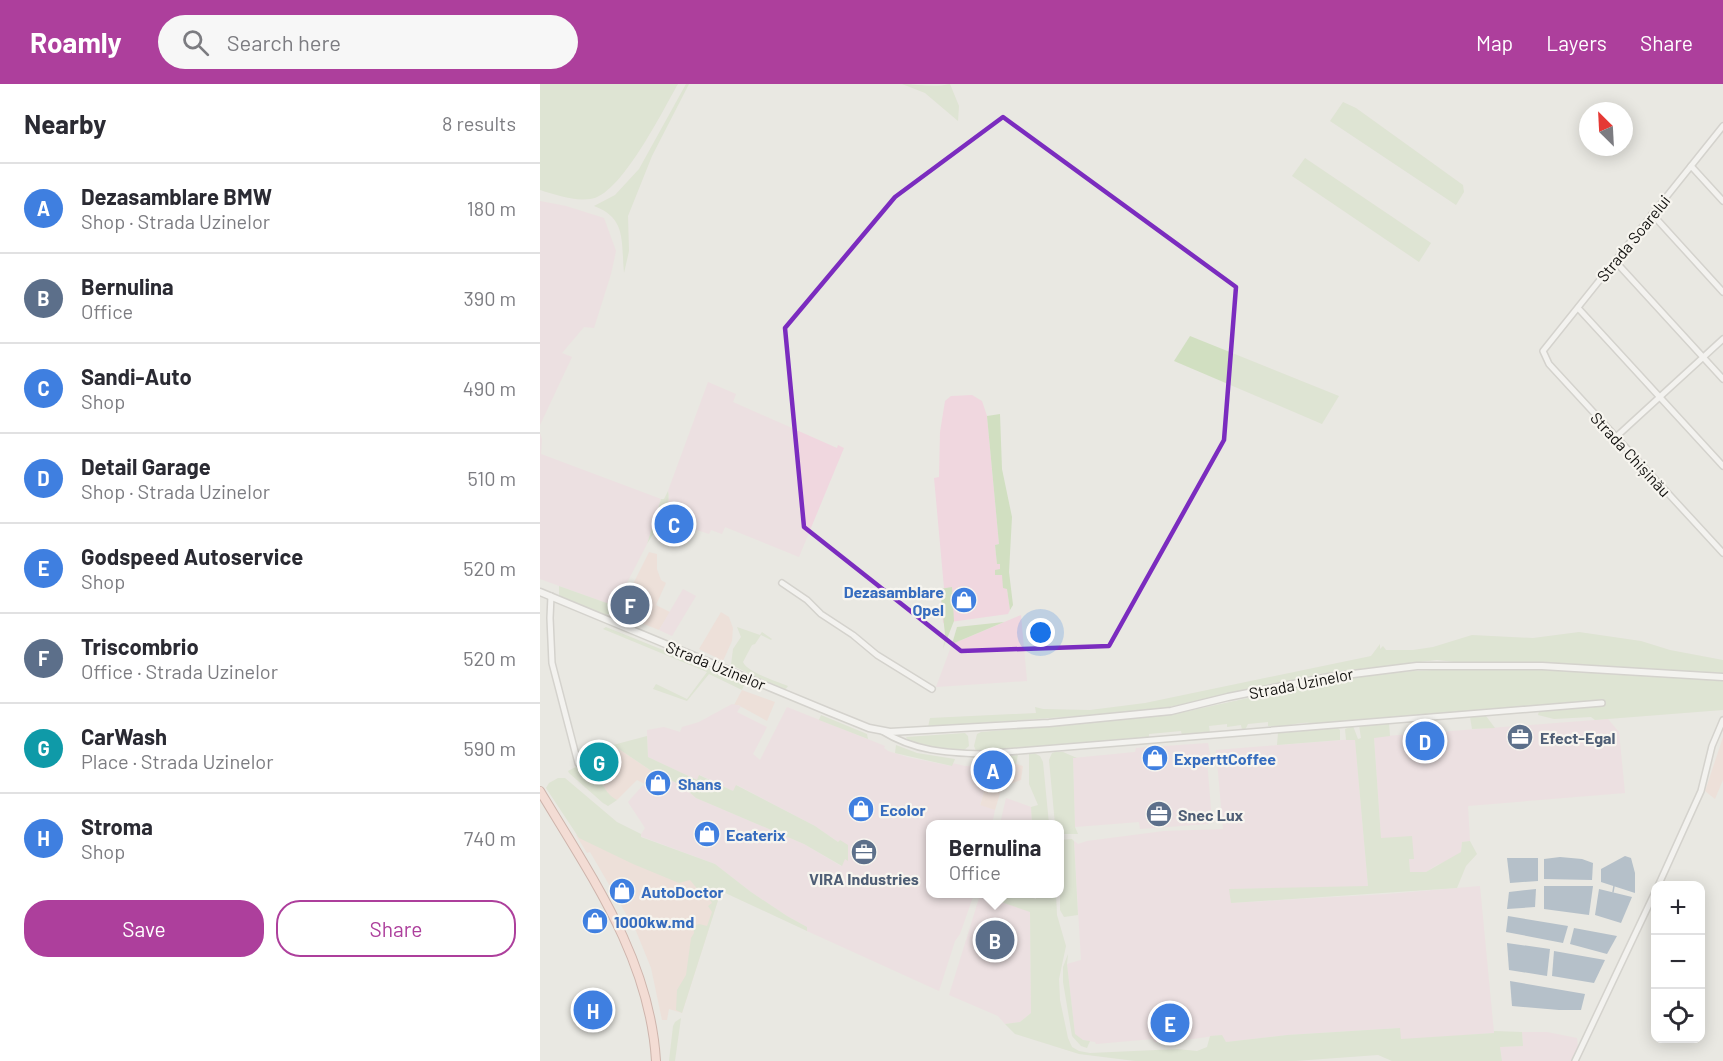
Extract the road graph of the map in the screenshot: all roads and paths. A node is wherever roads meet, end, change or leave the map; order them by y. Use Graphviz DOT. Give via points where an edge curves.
graph roads {
  1 [pos="1723,126"];
  2 [pos="1691,166"];
  3 [pos="1723,201"];
  4 [pos="1652,214"];
  5 [pos="1615,261"];
  6 [pos="1723,292"];
  7 [pos="1578,308"];
  8 [pos="1723,339"];
  9 [pos="1544,351"];
  10 [pos="1703,357"];
  11 [pos="1723,379"];
  12 [pos="1659,397"];
  13 [pos="1616,437"];
  14 [pos="1723,466"];
  15 [pos="1723,553"];
  16 [pos="782,584"];
  17 [pos="540,592"];
  18 [pos="552,596"];
  19 [pos="1723,677"];
  20 [pos="932,689"];
  21 [pos="1602,703"];
  22 [pos="1723,720"];
  23 [pos="882,732"];
  24 [pos="578,763"];
  25 [pos="540,792"];
  26 [pos="1660,881"];
  27 [pos="1651,901"];
  28 [pos="656,1061"];
  29 [pos="1575,1061"];
  1 -- 2 [label="street, Strada Soarelui"];
  2 -- 3 [label="street"];
  2 -- 4 [label="street, Strada Soarelui"];
  4 -- 5 [label="street, Strada Soarelui"];
  4 -- 6 [label="street"];
  5 -- 7 [label="street, Strada Soarelui"];
  5 -- 10 [label="street"];
  7 -- 9 [label="street, Strada Soarelui"];
  7 -- 12 [label="street"];
  8 -- 10 [label="street"];
  9 -- 13 [label="street, Strada Chișinău" via="1548,363"];
  10 -- 11 [label="street"];
  10 -- 12 [label="street"];
  12 -- 13 [label="street"];
  12 -- 14 [label="street"];
  13 -- 15 [label="street, Strada Chișinău"];
  16 -- 20 [label="street" via="877,655"];
  17 -- 18 [label="street, Strada Uzinelor"];
  18 -- 23 [label="street, Strada Uzinelor"];
  18 -- 24 [label="street" via="552,663"];
  19 -- 23 [label="street, Strada Uzinelor" via="1542,666 1417,666 1329,677 1171,711 1049,723"];
  21 -- 23 [label="street, Strada Uzinelor" via="983,754 923,749"];
  22 -- 26 [label="street" via="1701,791"];
  25 -- 28 [label="main road" via="627,943 645,994"];
  27 -- 29 [label="street"];
}
